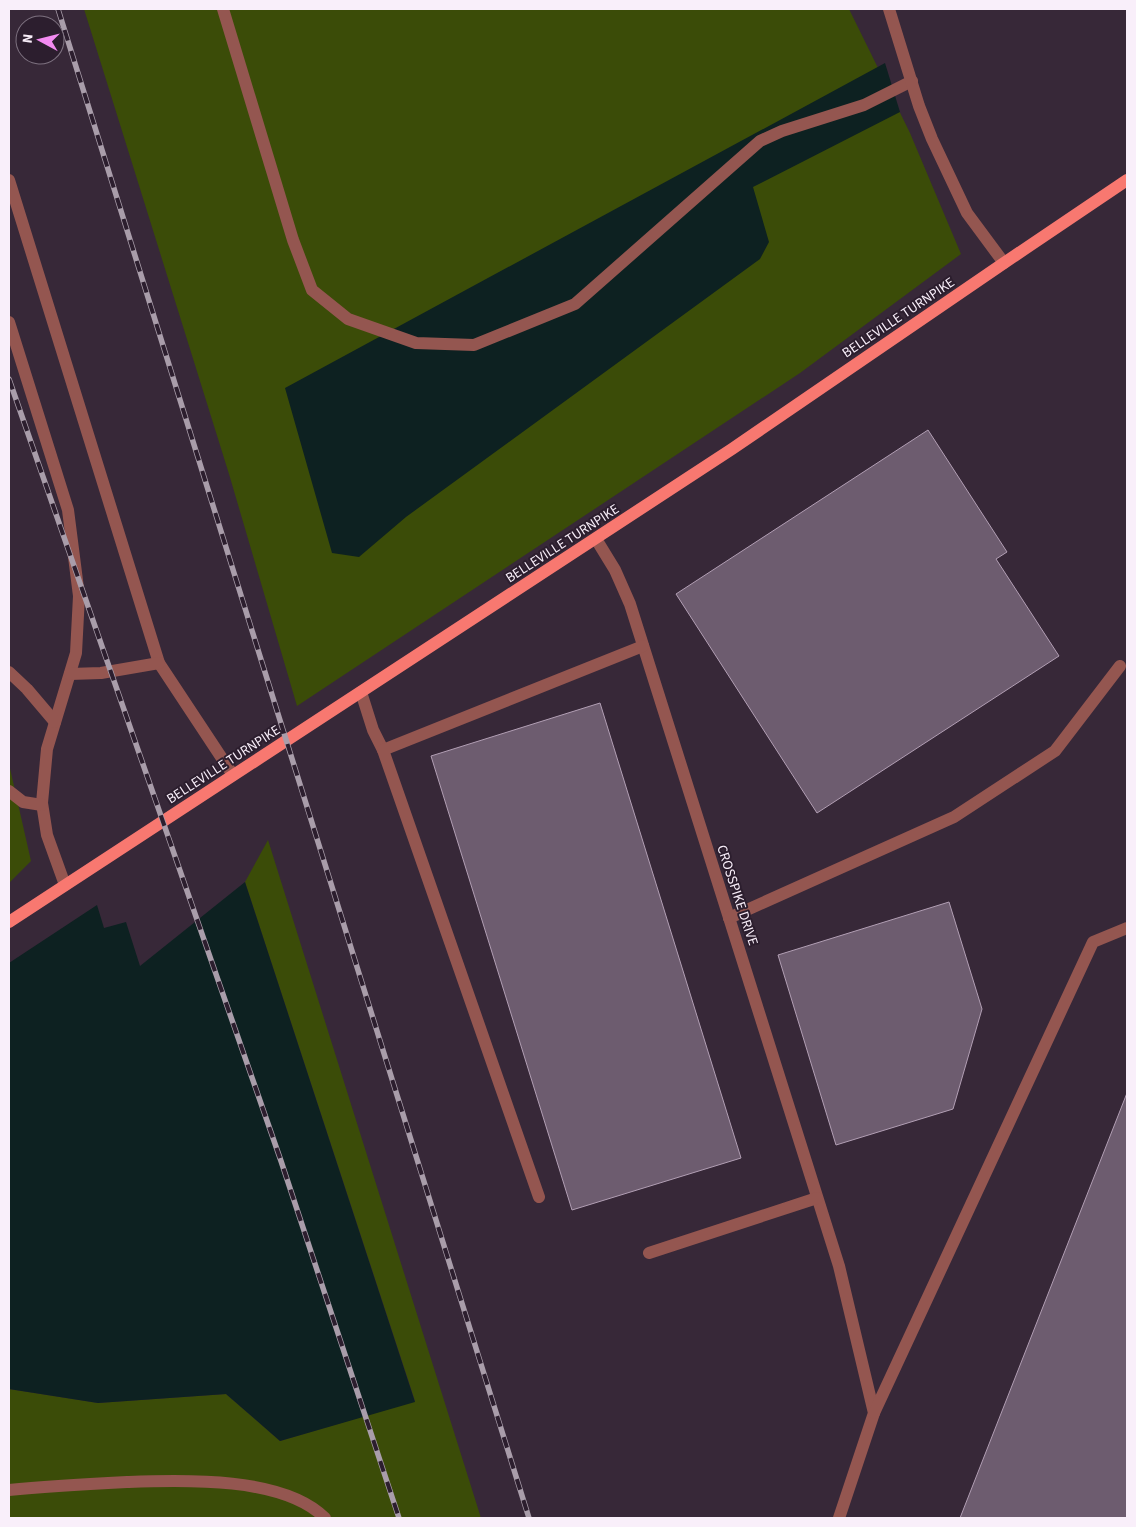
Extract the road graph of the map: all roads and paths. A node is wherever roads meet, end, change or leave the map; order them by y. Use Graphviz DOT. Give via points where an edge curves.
graph roads {
  1 [pos="223,9"];
  2 [pos="889,9"];
  3 [pos="912,81"];
  4 [pos="9,180"];
  5 [pos="1127,180"];
  6 [pos="1004,263"];
  7 [pos="9,322"];
  8 [pos="596,539"];
  9 [pos="643,646"];
  10 [pos="159,663"];
  11 [pos="1120,666"];
  12 [pos="9,672"];
  13 [pos="70,674"];
  14 [pos="362,692"];
  15 [pos="56,722"];
  16 [pos="383,750"];
  17 [pos="233,775"];
  18 [pos="9,792"];
  19 [pos="42,804"];
  20 [pos="65,885"];
  21 [pos="729,918"];
  22 [pos="9,922"];
  23 [pos="1127,928"];
  24 [pos="539,1197"];
  25 [pos="817,1198"];
  26 [pos="649,1253"];
  27 [pos="874,1413"];
  28 [pos="9,1490"];
  29 [pos="325,1518"];
  30 [pos="839,1518"];
  1 -- 3 [label="street" via="293,240 312,290 348,319 416,343 474,345 575,304 760,142 782,131 864,105"];
  2 -- 3 [label="street"];
  3 -- 6 [label="street" via="932,139 958,195"];
  4 -- 10 [label="street"];
  5 -- 6 [label="main road, BELLEVILLE TURNPIKE"];
  6 -- 8 [label="main road, BELLEVILLE TURNPIKE"];
  7 -- 13 [label="street" via="68,510 79,596 76,653"];
  8 -- 9 [label="street, CROSSPIKE DRIVE" via="622,585"];
  8 -- 14 [label="main road, BELLEVILLE TURNPIKE"];
  9 -- 16 [label="street"];
  9 -- 21 [label="street, CROSSPIKE DRIVE"];
  10 -- 13 [label="street" via="101,673"];
  10 -- 17 [label="street"];
  11 -- 21 [label="street" via="1055,751 954,817"];
  12 -- 15 [label="street"];
  13 -- 15 [label="street"];
  14 -- 16 [label="street" via="373,730"];
  14 -- 17 [label="main road, BELLEVILLE TURNPIKE"];
  15 -- 19 [label="street" via="47,749"];
  16 -- 24 [label="street"];
  17 -- 20 [label="main road, BELLEVILLE TURNPIKE"];
  18 -- 19 [label="street" via="23,802"];
  19 -- 20 [label="street" via="47,836"];
  20 -- 22 [label="main road, BELLEVILLE TURNPIKE"];
  21 -- 25 [label="street, CROSSPIKE DRIVE"];
  23 -- 27 [label="street" via="1093,942"];
  25 -- 26 [label="street"];
  25 -- 27 [label="street, CROSSPIKE DRIVE" via="838,1266"];
  27 -- 30 [label="street"];
  28 -- 29 [label="street" via="62,1484 186,1480 237,1484 278,1492 316,1509"];
}
